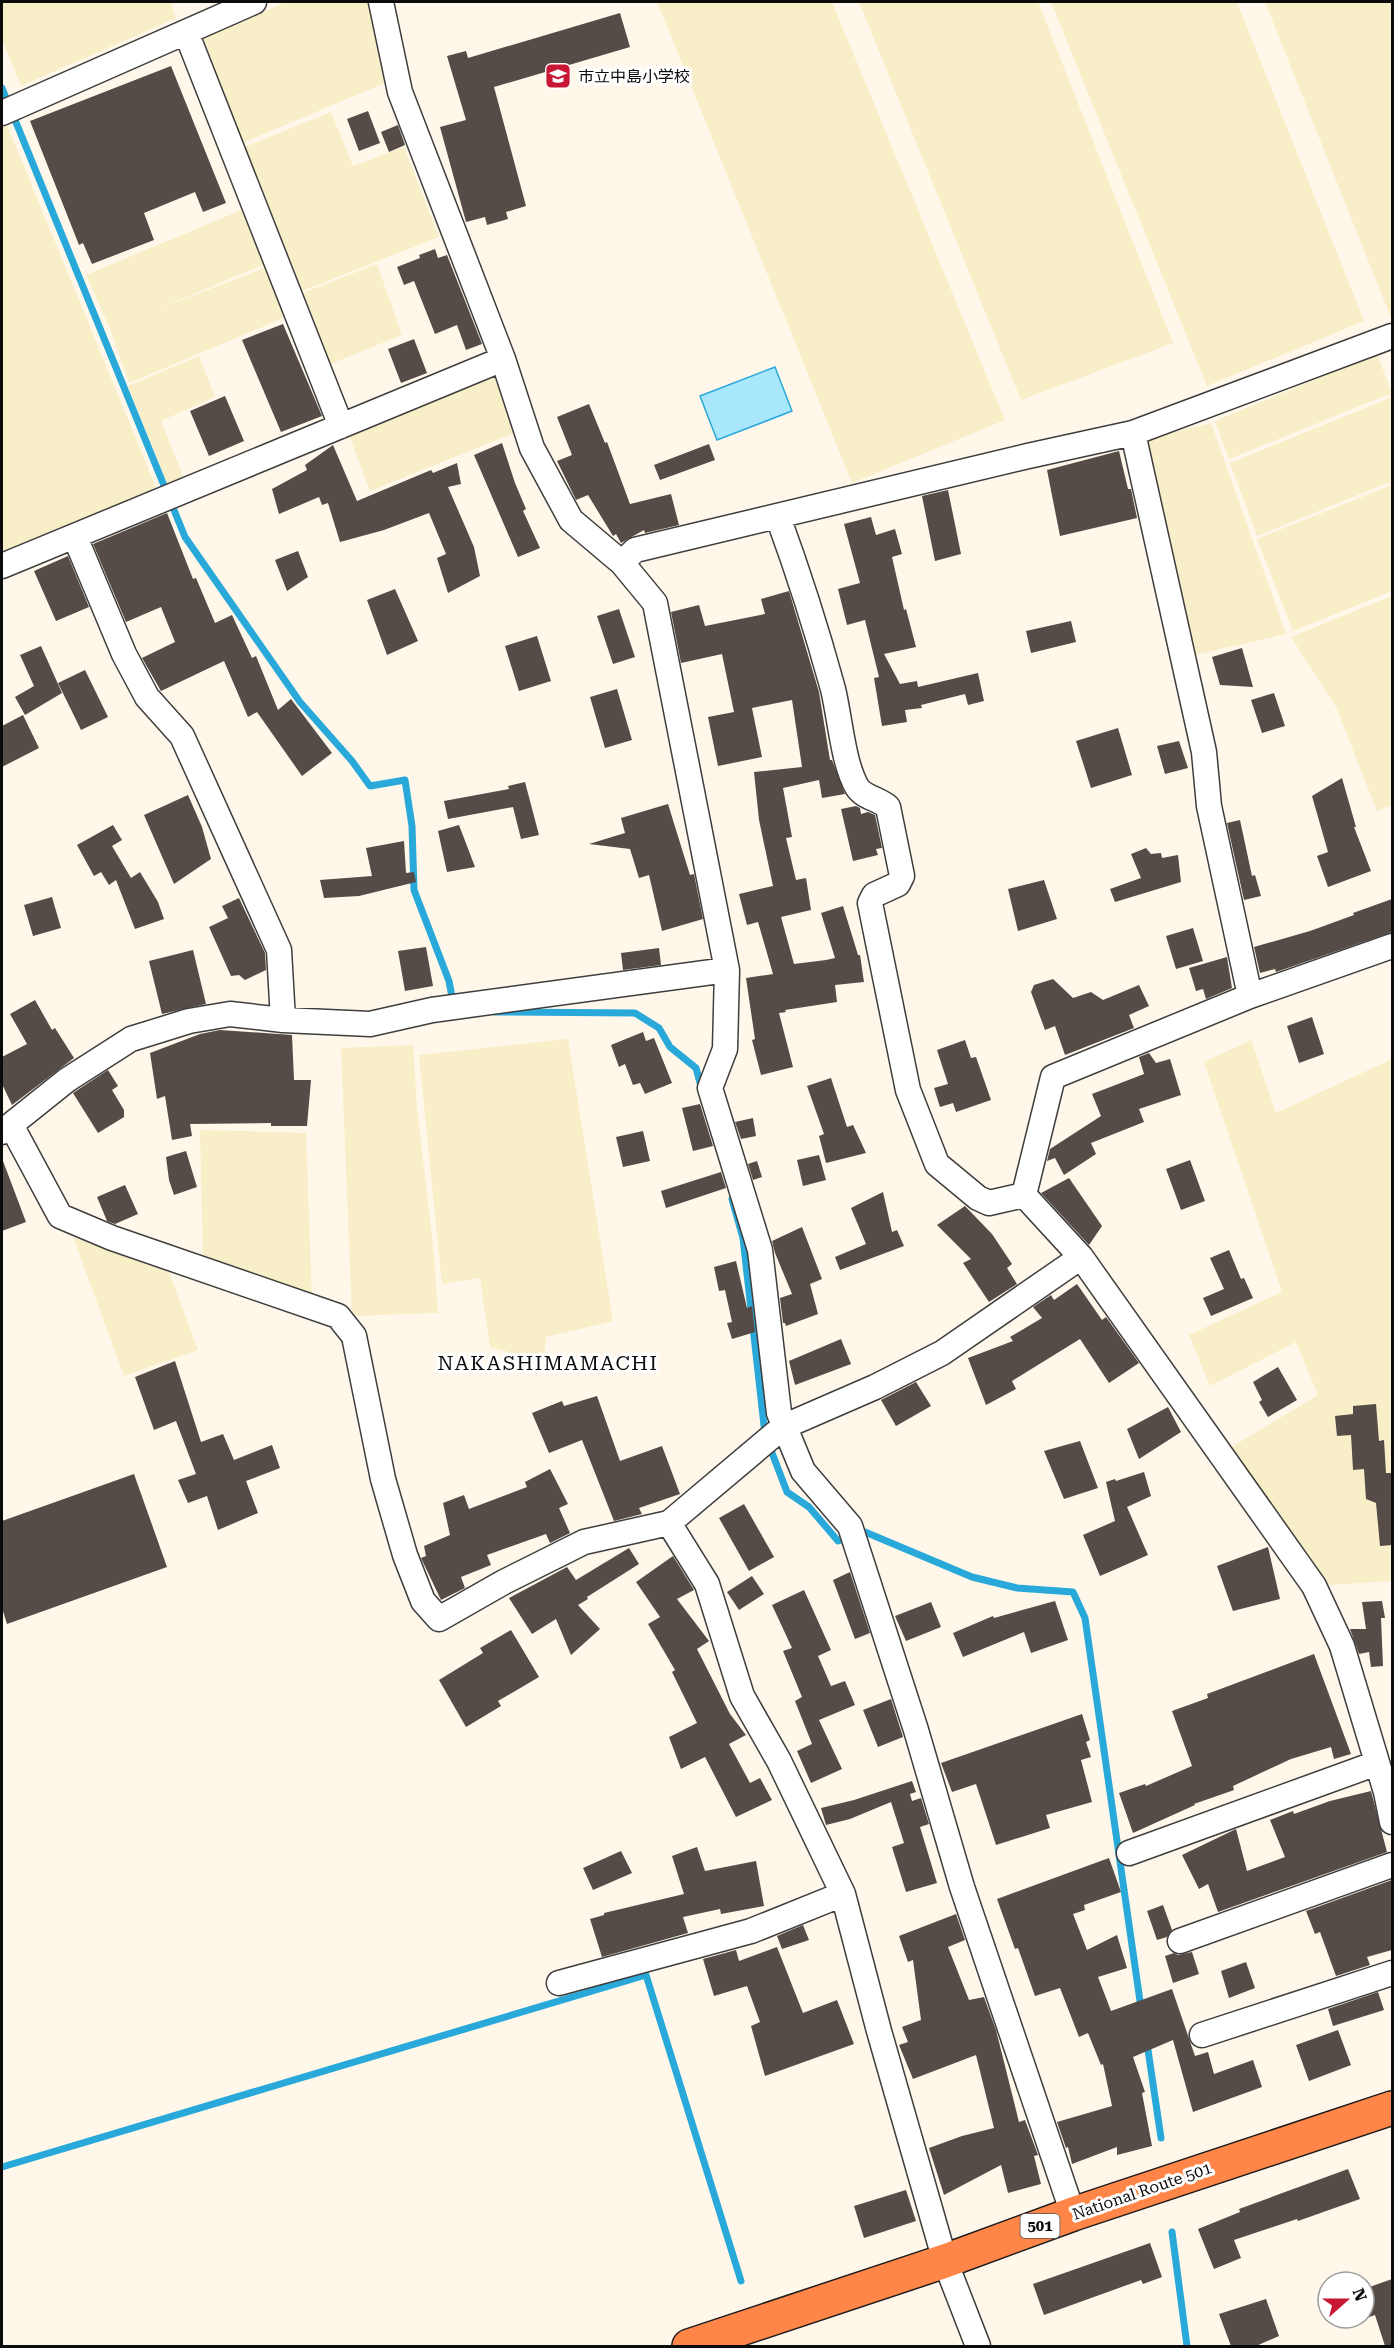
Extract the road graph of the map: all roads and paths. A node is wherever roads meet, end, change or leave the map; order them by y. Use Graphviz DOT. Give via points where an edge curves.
graph roads {
  1 [pos="254,2"];
  2 [pos="381,2"];
  3 [pos="186,32"];
  4 [pos="2,113"];
  5 [pos="1392,336"];
  6 [pos="503,359"];
  7 [pos="341,426"];
  8 [pos="1133,433"];
  9 [pos="778,517"];
  10 [pos="75,537"];
  11 [pos="622,563"];
  12 [pos="2,566"];
  13 [pos="1392,946"];
  14 [pos="727,970"];
  15 [pos="1250,996"];
  16 [pos="283,1020"];
  17 [pos="6,1129"];
  18 [pos="1024,1195"];
  19 [pos="1081,1257"];
  20 [pos="783,1428"];
  21 [pos="669,1523"];
  22 [pos="1384,1771"];
  23 [pos="1392,1822"];
  24 [pos="1129,1852"];
  25 [pos="1392,1865"];
  26 [pos="843,1894"];
  27 [pos="1180,1941"];
  28 [pos="1392,1973"];
  29 [pos="559,1983"];
  30 [pos="1202,2035"];
  31 [pos="1392,2108"];
  32 [pos="1073,2214"];
  33 [pos="945,2261"];
  34 [pos="688,2346"];
  35 [pos="978,2346"];
  1 -- 3 [label="street"];
  2 -- 6 [label="street" via="400,92"];
  3 -- 4 [label="street"];
  3 -- 7 [label="street"];
  5 -- 8 [label="street"];
  6 -- 7 [label="street"];
  6 -- 11 [label="street" via="532,448 571,520"];
  7 -- 10 [label="street"];
  8 -- 9 [label="street"];
  8 -- 15 [label="street" via="1204,752 1209,806"];
  9 -- 11 [label="street" via="635,550"];
  9 -- 18 [label="street" via="809,602 852,778 860,791 888,807 902,876 898,885 874,895 870,903 908,1090 937,1164 989,1203"];
  10 -- 12 [label="street"];
  10 -- 16 [label="street" via="124,654 147,697 182,736 279,950"];
  11 -- 14 [label="street" via="655,603"];
  13 -- 15 [label="street"];
  14 -- 16 [label="street" via="432,1010 370,1024"];
  14 -- 20 [label="street" via="725,1049 710,1088 760,1250 778,1413"];
  15 -- 18 [label="street" via="1053,1077"];
  16 -- 17 [label="street" via="230,1014 189,1021 131,1039 67,1080"];
  17 -- 21 [label="street" via="60,1216 112,1238 338,1316 354,1336 383,1479 405,1555 423,1602 439,1619 584,1542"];
  18 -- 19 [label="street"];
  19 -- 20 [label="street" via="942,1353"];
  19 -- 22 [label="street" via="1314,1586 1342,1646"];
  20 -- 21 [label="street"];
  20 -- 32 [label="street" via="802,1471 850,1526 962,1887"];
  21 -- 26 [label="street" via="707,1584 742,1696 779,1761"];
  22 -- 23 [label="street"];
  22 -- 24 [label="street"];
  25 -- 27 [label="street"];
  26 -- 29 [label="street" via="751,1931"];
  26 -- 33 [label="street"];
  28 -- 30 [label="street"];
  31 -- 32 [label="highway, National Route 501 / 501"];
  32 -- 33 [label="highway, National Route 501 / 501"];
  33 -- 34 [label="highway, National Route 501 / 501"];
  33 -- 35 [label="street"];
}
